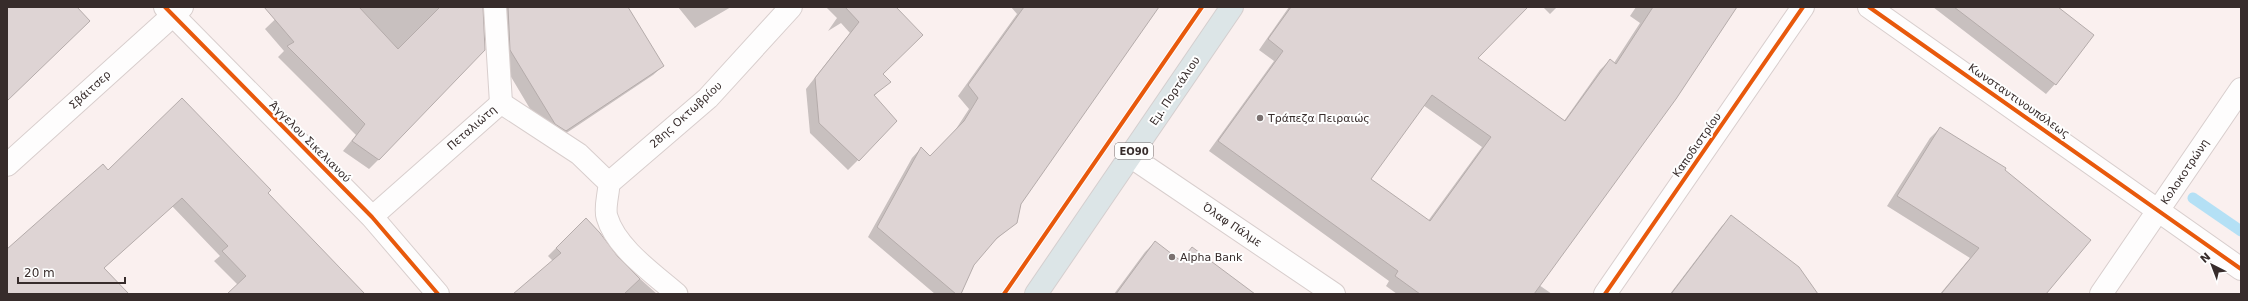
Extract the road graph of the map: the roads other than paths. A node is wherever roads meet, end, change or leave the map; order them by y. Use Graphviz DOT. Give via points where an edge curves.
graph roads {
  1 [pos="495,7"];
  2 [pos="791,7"];
  3 [pos="1232,7"];
  4 [pos="1804,7"];
  5 [pos="1869,7"];
  6 [pos="173,10"];
  7 [pos="2241,89"];
  8 [pos="501,103"];
  9 [pos="1130,156"];
  10 [pos="7,165"];
  11 [pos="609,183"];
  12 [pos="2160,210"];
  13 [pos="372,217"];
  14 [pos="2241,269"];
  15 [pos="438,294"];
  16 [pos="677,294"];
  17 [pos="1036,294"];
  18 [pos="1334,294"];
  19 [pos="1605,294"];
  20 [pos="2101,294"];
  1 -- 8 [label="street, Πεταλιώτη"];
  2 -- 11 [label="street, 28ης Οκτωβρίου" via="708,98"];
  3 -- 9 [label="main road, Εμ. Πορτάλιου / ΕΟ90"];
  4 -- 19 [label="street, Καποδιστρίου"];
  5 -- 12 [label="street, Κωνσταντινουπόλεως"];
  6 -- 10 [label="street, Σβάιτσερ"];
  6 -- 13 [label="street, Άγγελου Σικελιανού"];
  7 -- 12 [label="street, Κολοκοτρώνη"];
  8 -- 11 [label="lane" via="579,154"];
  8 -- 13 [label="lane, Πεταλιώτη"];
  9 -- 17 [label="main road, Εμ. Πορτάλιου / ΕΟ90"];
  9 -- 18 [label="street, Όλαφ Πάλμε"];
  11 -- 16 [label="lane" via="606,216 619,240 639,262"];
  12 -- 14 [label="street, Κωνσταντινουπόλεως"];
  12 -- 20 [label="street, Κολοκοτρώνη"];
  13 -- 15 [label="street, Άγγελου Σικελιανού"];
}
